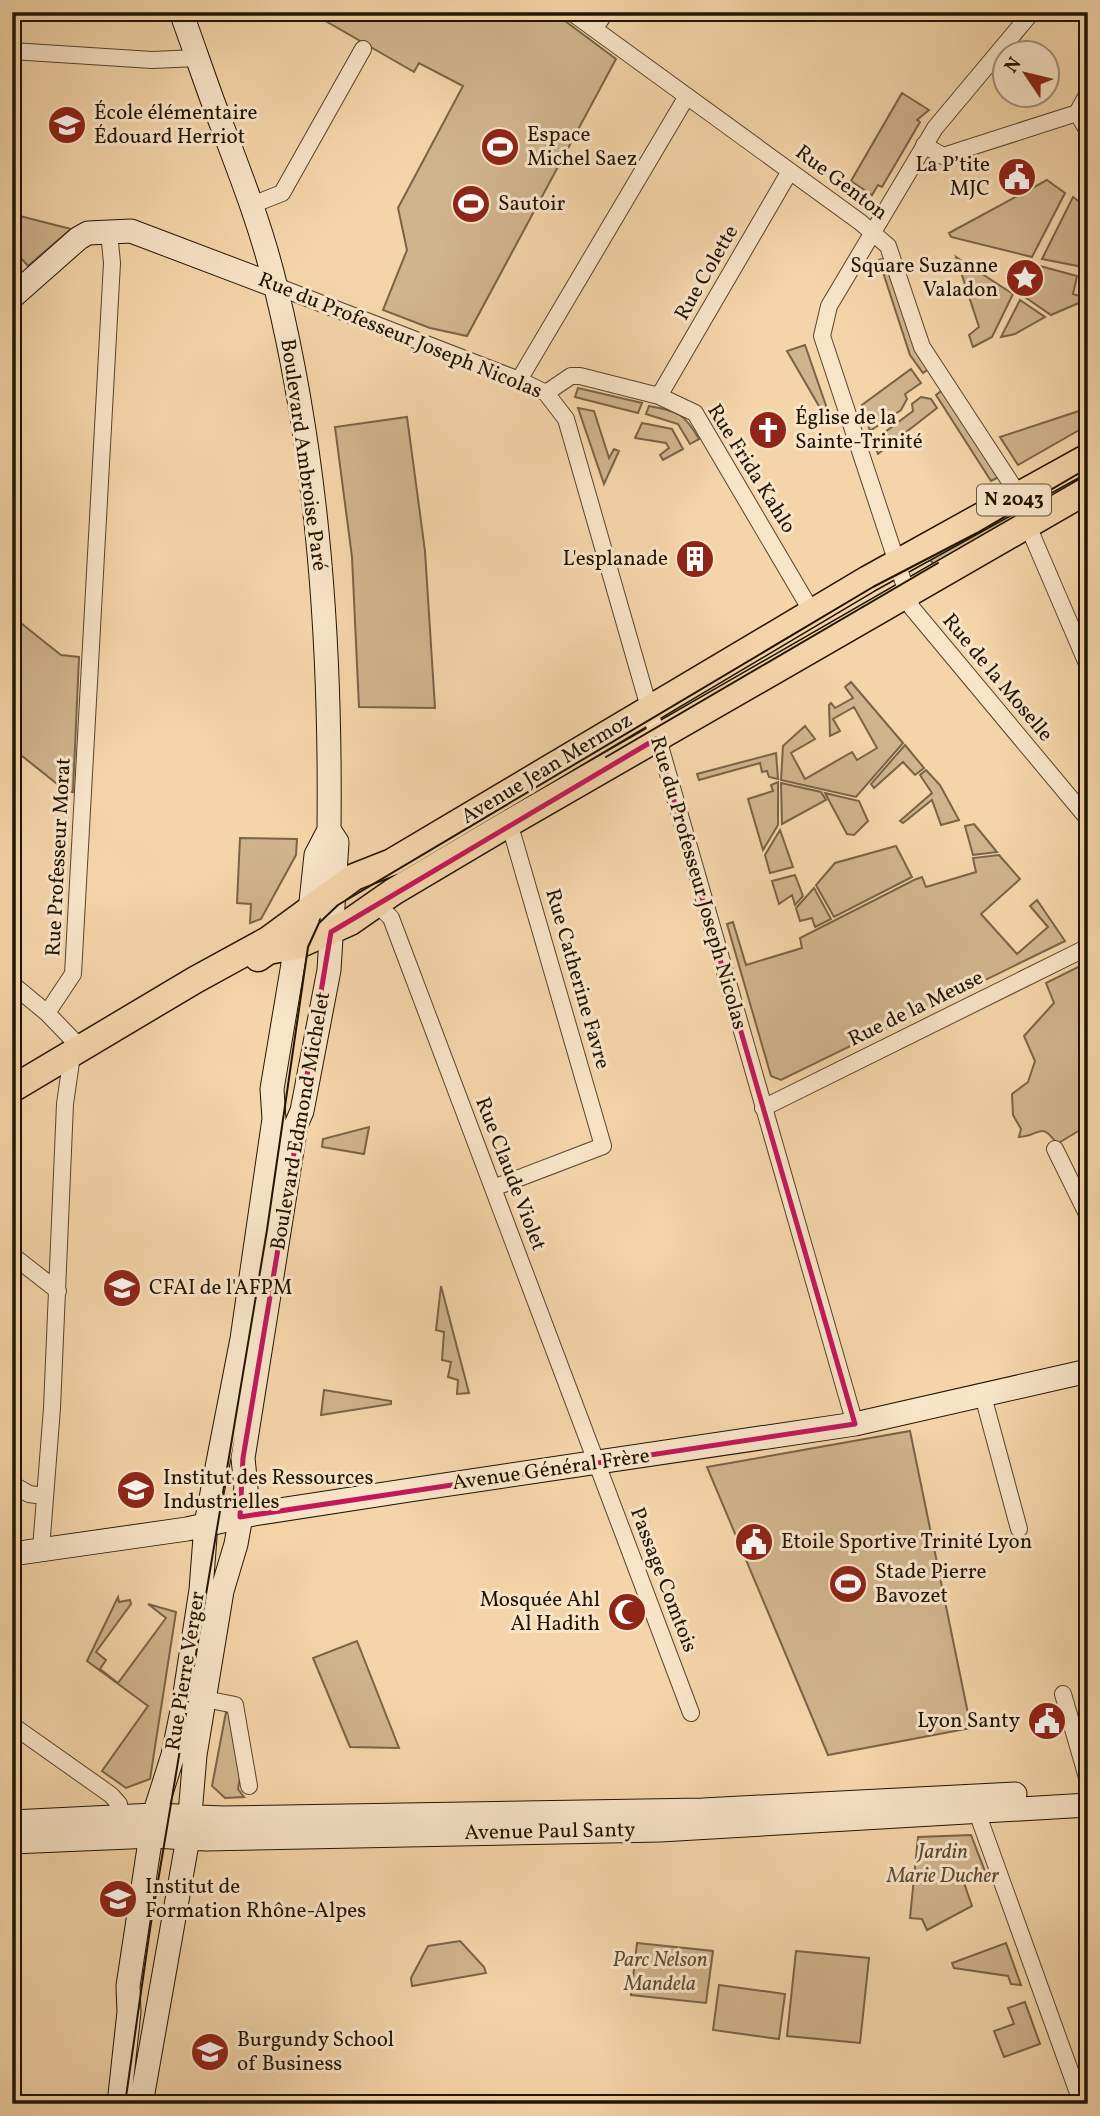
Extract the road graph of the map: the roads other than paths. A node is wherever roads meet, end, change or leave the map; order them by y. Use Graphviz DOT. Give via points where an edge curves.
graph roads {
  1 [pos="181,12"];
  2 [pos="571,12"];
  3 [pos="606,12"];
  4 [pos="1032,12"];
  5 [pos="594,29"];
  6 [pos="363,49"];
  7 [pos="12,51"];
  8 [pos="198,58"];
  9 [pos="1088,93"];
  10 [pos="687,96"];
  11 [pos="1077,114"];
  12 [pos="1088,131"];
  13 [pos="924,145"];
  14 [pos="790,171"];
  15 [pos="252,205"];
  16 [pos="109,232"];
  17 [pos="873,232"];
  18 [pos="276,286"];
  19 [pos="12,297"];
  20 [pos="519,380"];
  21 [pos="546,393"];
  22 [pos="659,396"];
  23 [pos="1088,457"];
  24 [pos="1088,490"];
  25 [pos="1020,497"];
  26 [pos="1028,526"];
  27 [pos="893,553"];
  28 [pos="906,593"];
  29 [pos="813,612"];
  30 [pos="1088,666"];
  31 [pos="647,708"];
  32 [pos="656,739"];
  33 [pos="1088,819"];
  34 [pos="506,825"];
  35 [pos="329,830"];
  36 [pos="333,891"];
  37 [pos="376,904"];
  38 [pos="310,911"];
  39 [pos="331,932"];
  40 [pos="296,946"];
  41 [pos="1088,947"];
  42 [pos="12,984"];
  43 [pos="47,1013"];
  44 [pos="72,1060"];
  45 [pos="12,1089"];
  46 [pos="12,1103"];
  47 [pos="763,1108"];
  48 [pos="1055,1149"];
  49 [pos="493,1188"];
  50 [pos="1088,1216"];
  51 [pos="12,1255"];
  52 [pos="58,1291"];
  53 [pos="1088,1371"];
  54 [pos="983,1396"];
  55 [pos="855,1424"];
  56 [pos="595,1463"];
  57 [pos="12,1484"];
  58 [pos="44,1496"];
  59 [pos="240,1517"];
  60 [pos="206,1524"];
  61 [pos="1019,1529"];
  62 [pos="41,1549"];
  63 [pos="12,1555"];
  64 [pos="1063,1694"];
  65 [pos="205,1699"];
  66 [pos="691,1713"];
  67 [pos="12,1724"];
  68 [pos="1088,1781"];
  69 [pos="249,1786"];
  70 [pos="1088,1792"];
  71 [pos="973,1802"];
  72 [pos="1088,1805"];
  73 [pos="12,1822"];
  74 [pos="153,1826"];
  75 [pos="119,1827"];
  76 [pos="190,1828"];
  77 [pos="12,1842"];
  78 [pos="119,2104"];
  79 [pos="141,2104"];
  80 [pos="1082,2104"];
  1 -- 8 [label="street, Boulevard Ambroise Paré"];
  2 -- 5 [label="street, Rue Genton"];
  3 -- 5 [label="street"];
  4 -- 13 [label="street, Rue de la Moselle"];
  5 -- 10 [label="street, Rue Genton"];
  6 -- 15 [label="street" via="282,193"];
  7 -- 8 [label="street" via="152,60"];
  8 -- 15 [label="street, Boulevard Ambroise Paré"];
  9 -- 11 [label="street"];
  10 -- 14 [label="street, Rue Genton"];
  10 -- 20 [label="street"];
  11 -- 12 [label="street"];
  11 -- 13 [label="street" via="943,156"];
  13 -- 17 [label="street, Rue de la Moselle"];
  14 -- 17 [label="street, Rue Genton"];
  14 -- 22 [label="street, Rue Colette"];
  15 -- 18 [label="street, Boulevard Ambroise Paré"];
  16 -- 18 [label="street, Rue du Professeur Joseph Nicolas" via="131,232"];
  16 -- 19 [label="street" via="79,238"];
  16 -- 43 [label="street, Rue Professeur Morat" via="112,263 74,974"];
  17 -- 25 [label="street, Rue Genton" via="888,246 922,347"];
  17 -- 27 [label="street, Rue de la Moselle" via="829,306 822,336"];
  18 -- 20 [label="street, Rue du Professeur Joseph Nicolas"];
  18 -- 35 [label="street, Boulevard Ambroise Paré" via="310,481 323,588"];
  20 -- 21 [label="street, Rue du Professeur Joseph Nicolas"];
  21 -- 22 [label="street, Rue Frida Kahlo" via="571,376 580,376"];
  21 -- 31 [label="street, Rue du Professeur Joseph Nicolas" via="566,419"];
  22 -- 29 [label="street, Rue Frida Kahlo" via="687,407 702,421"];
  23 -- 25 [label="main road, Avenue Jean Mermoz / N 2043"];
  24 -- 26 [label="main road, Avenue Jean Mermoz / N 2043"];
  25 -- 27 [label="main road, Avenue Jean Mermoz / N 2043" via="940,542"];
  26 -- 28 [label="main road, Avenue Jean Mermoz / N 2043"];
  26 -- 30 [label="street"];
  27 -- 28 [label="street, Rue de la Moselle"];
  27 -- 29 [label="main road, Avenue Jean Mermoz"];
  28 -- 32 [label="main road, Avenue Jean Mermoz"];
  28 -- 33 [label="street, Rue de la Moselle" via="927,627"];
  29 -- 31 [label="main road, Avenue Jean Mermoz"];
  31 -- 32 [label="street, Rue du Professeur Joseph Nicolas"];
  31 -- 36 [label="main road, Avenue Jean Mermoz" via="494,803"];
  32 -- 34 [label="main road, Avenue Jean Mermoz"];
  32 -- 47 [label="street, Rue du Professeur Joseph Nicolas"];
  34 -- 37 [label="main road, Avenue Jean Mermoz"];
  34 -- 49 [label="street, Rue Catherine Favre" via="513,836 603,1146"];
  35 -- 36 [label="street, Boulevard Ambroise Paré" via="337,842"];
  35 -- 38 [label="street, Boulevard Ambroise Paré" via="316,855"];
  36 -- 38 [label="main road, Avenue Jean Mermoz"];
  36 -- 39 [label="street, Boulevard Edmond Michelet"];
  37 -- 39 [label="main road, Avenue Jean Mermoz"];
  37 -- 49 [label="street, Rue Claude Violet" via="391,918"];
  38 -- 40 [label="street, Boulevard Edmond Michelet"];
  38 -- 44 [label="main road, Avenue Jean Mermoz"];
  39 -- 40 [label="main road, Avenue Jean Mermoz"];
  39 -- 59 [label="street, Boulevard Edmond Michelet" via="329,970 296,1125 243,1458 246,1488"];
  40 -- 44 [label="main road, Avenue Jean Mermoz" via="268,951"];
  40 -- 60 [label="street, Boulevard Edmond Michelet" via="272,1089 274,1119 246,1313"];
  41 -- 47 [label="street, Rue de la Meuse"];
  42 -- 43 [label="street"];
  43 -- 44 [label="street" via="74,1041"];
  44 -- 45 [label="main road, Avenue Jean Mermoz"];
  44 -- 46 [label="main road, Avenue Jean Mermoz"];
  44 -- 52 [label="street" via="65,1104"];
  47 -- 55 [label="street, Rue du Professeur Joseph Nicolas"];
  48 -- 50 [label="street"];
  49 -- 56 [label="street, Rue Claude Violet"];
  51 -- 52 [label="street"];
  52 -- 58 [label="street"];
  53 -- 54 [label="street, Avenue Général Frère"];
  54 -- 55 [label="street, Avenue Général Frère"];
  54 -- 61 [label="street"];
  55 -- 56 [label="street, Avenue Général Frère"];
  56 -- 59 [label="street, Avenue Général Frère"];
  56 -- 66 [label="street, Passage Comtois"];
  57 -- 58 [label="street"];
  58 -- 62 [label="street"];
  59 -- 60 [label="street, Avenue Général Frère"];
  59 -- 65 [label="street, Rue Pierre Verger" via="222,1591"];
  60 -- 62 [label="street, Avenue Général Frère"];
  60 -- 74 [label="street, Rue Pierre Verger" via="183,1706"];
  62 -- 63 [label="street, Avenue Général Frère"];
  64 -- 68 [label="street"];
  65 -- 69 [label="street, Rue Pierre Verger" via="235,1705"];
  65 -- 76 [label="street, Rue Pierre Verger"];
  67 -- 75 [label="street" via="111,1795 119,1804"];
  70 -- 71 [label="street, Avenue Paul Santy"];
  71 -- 72 [label="street, Avenue Paul Santy"];
  71 -- 76 [label="street, Avenue Paul Santy" via="660,1830"];
  71 -- 80 [label="street"];
  73 -- 75 [label="street, Avenue Paul Santy"];
  74 -- 75 [label="street, Avenue Paul Santy"];
  74 -- 76 [label="street, Avenue Paul Santy"];
  74 -- 78 [label="street, Rue Pierre Verger" via="128,1986"];
  75 -- 77 [label="street, Avenue Paul Santy"];
  76 -- 79 [label="street, Rue Pierre Verger"];
}
